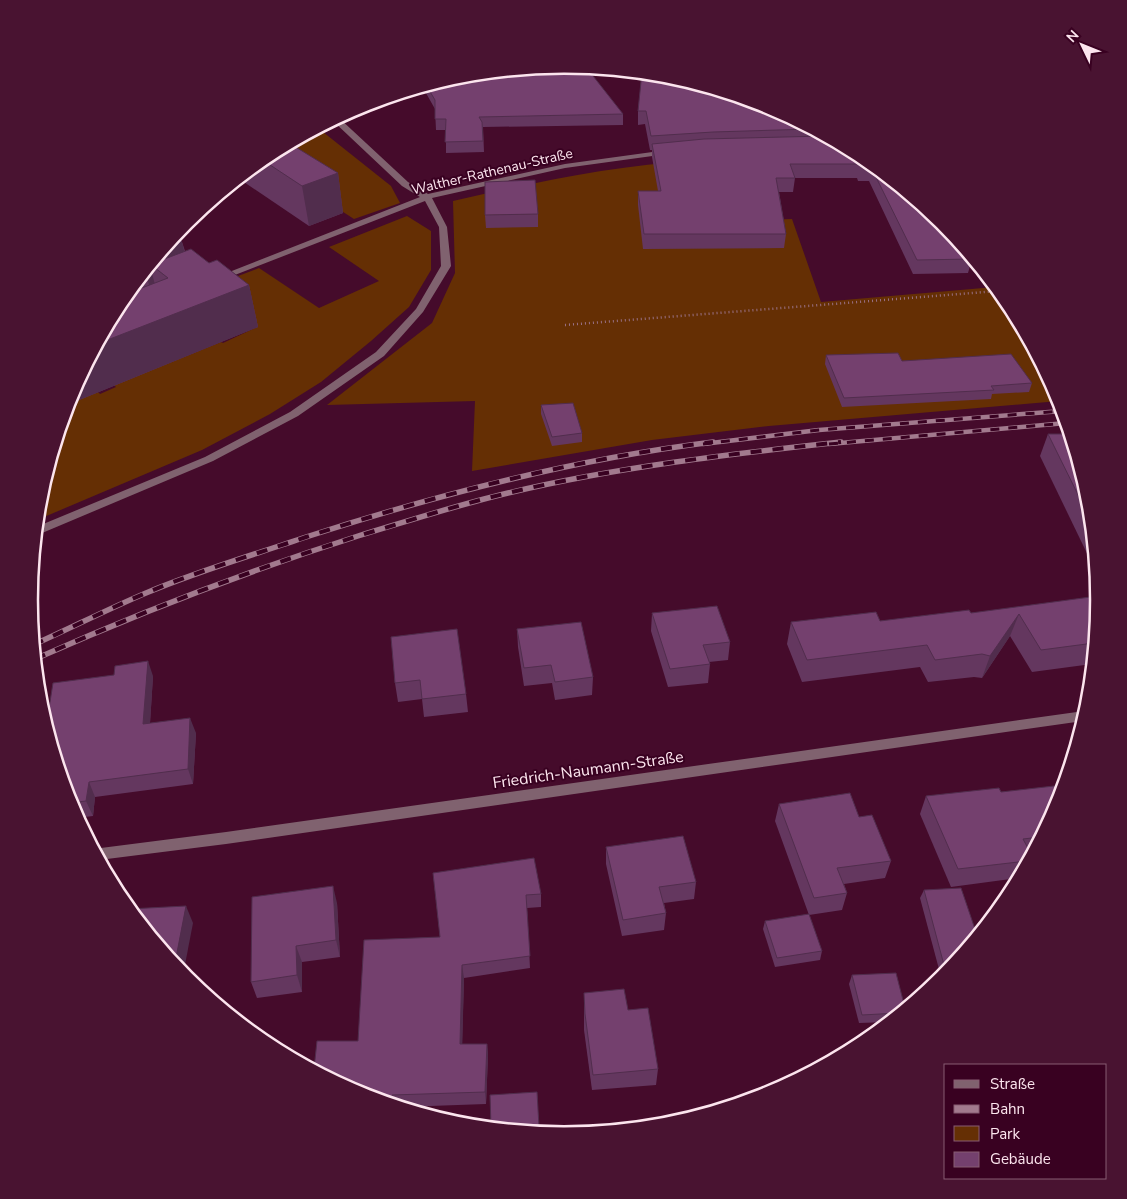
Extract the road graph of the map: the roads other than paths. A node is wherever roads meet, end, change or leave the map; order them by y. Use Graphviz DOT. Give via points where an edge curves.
graph roads {
  1 [pos="341,124"];
  2 [pos="674,151"];
  3 [pos="427,197"];
  4 [pos="211,282"];
  5 [pos="42,529"];
  6 [pos="1076,717"];
  7 [pos="103,853"];
  1 -- 3 [label="street" via="405,184"];
  2 -- 3 [label="street, Walther-Rathenau-Straße" via="565,166"];
  3 -- 4 [label="street, Walther-Rathenau-Straße"];
  3 -- 5 [label="street" via="443,226 446,266 420,310 380,354 294,414 209,459"];
  6 -- 7 [label="street, Friedrich-Naumann-Straße"];
}
